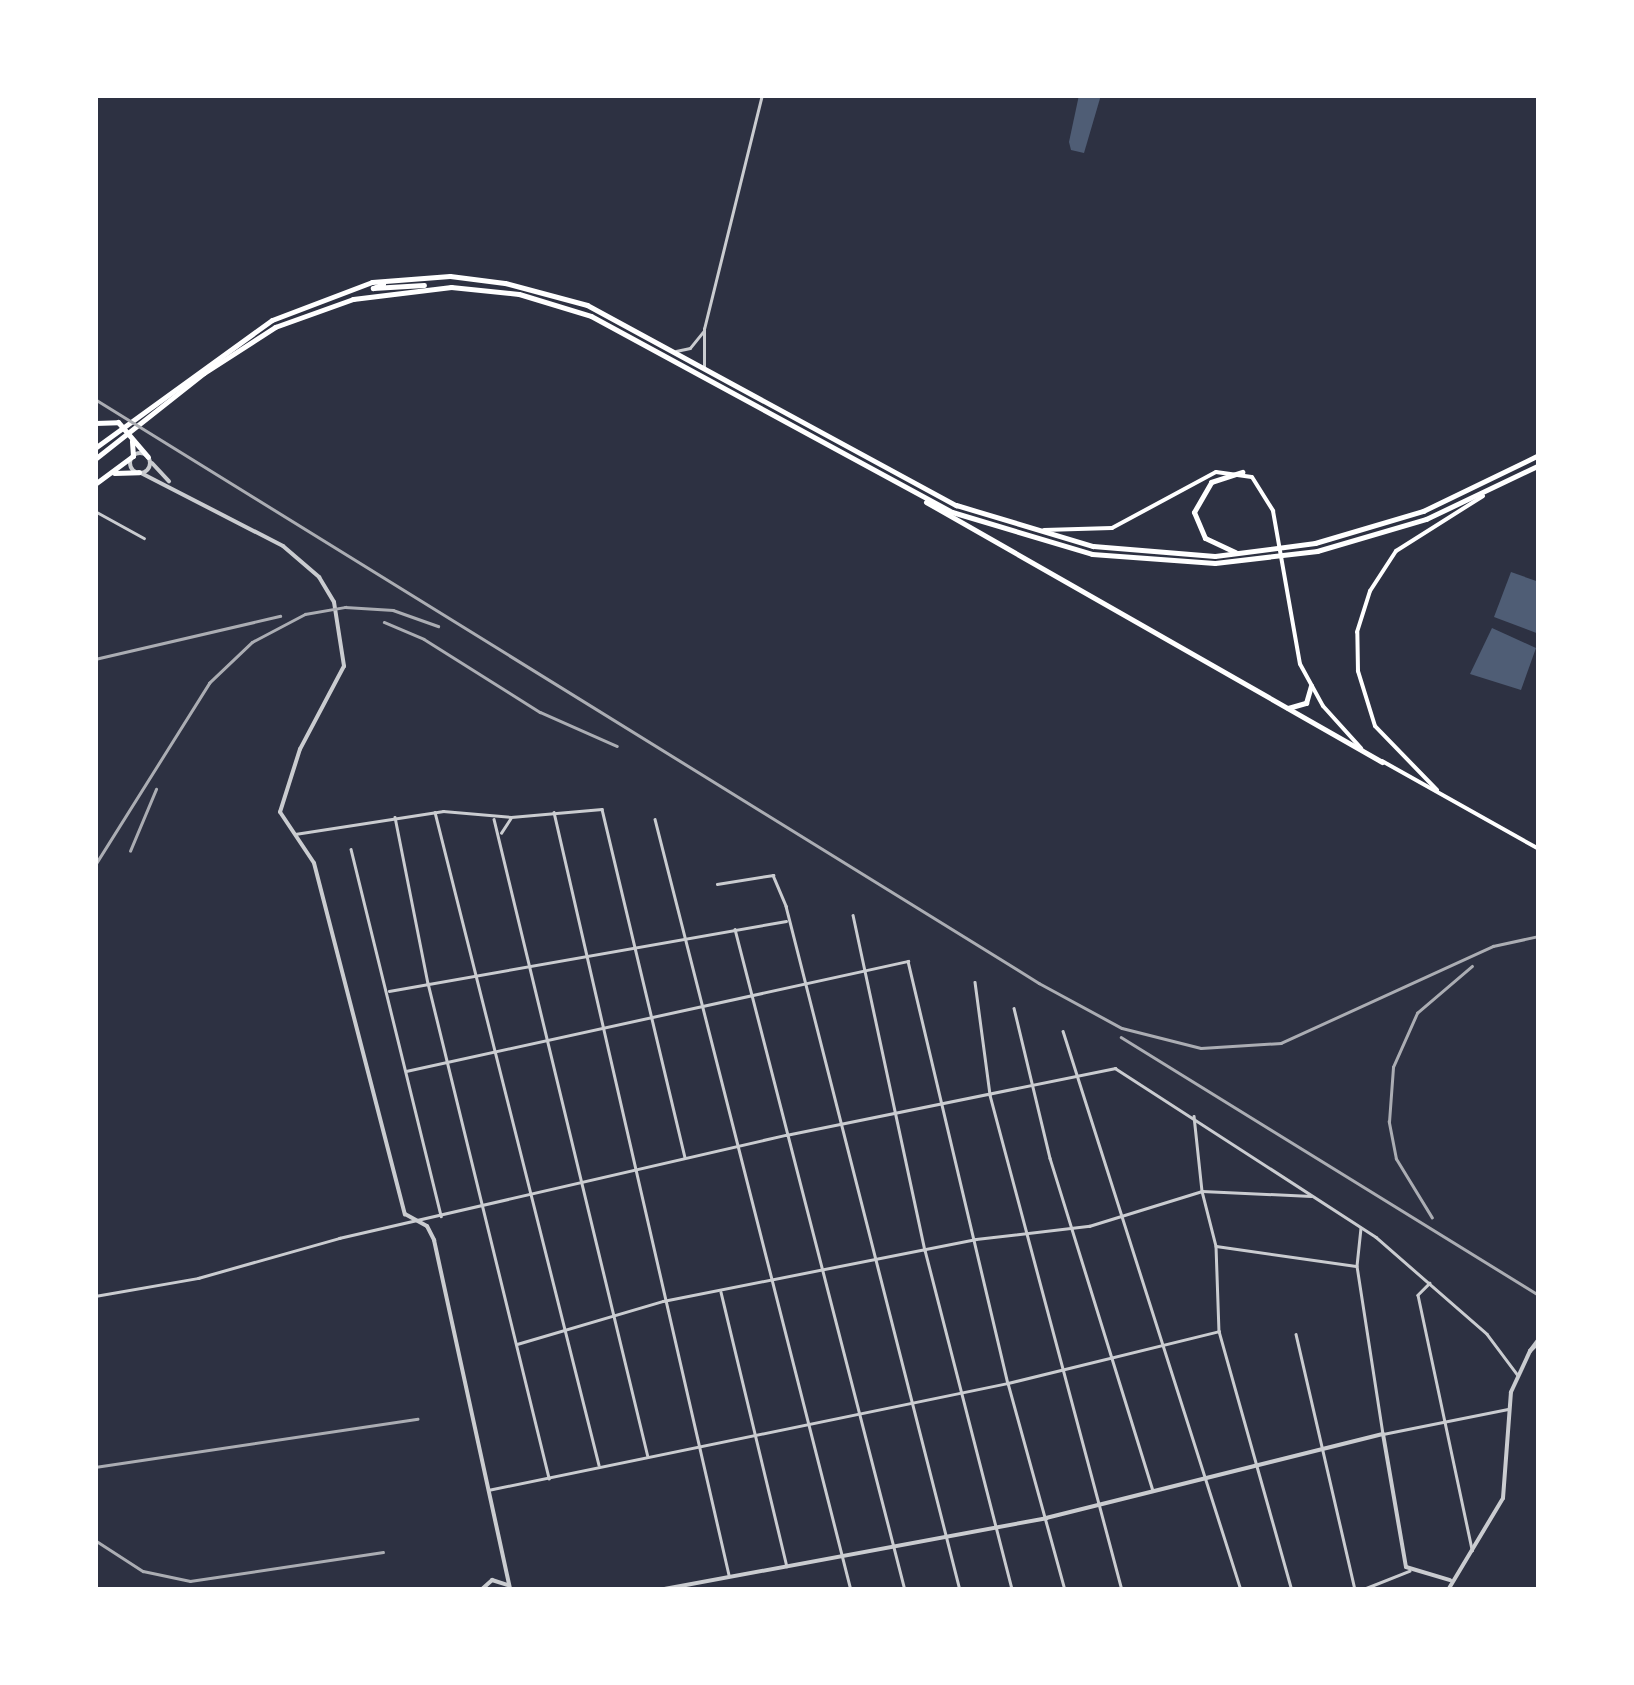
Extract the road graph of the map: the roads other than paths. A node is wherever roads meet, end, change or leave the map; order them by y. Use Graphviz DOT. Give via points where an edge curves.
graph roads {
  1 [pos="762,95"];
  2 [pos="450,276"];
  3 [pos="450,287"];
  4 [pos="704,330"];
  5 [pos="674,351"];
  6 [pos="706,369"];
  7 [pos="95,423"];
  8 [pos="130,435"];
  9 [pos="95,448"];
  10 [pos="1539,455"];
  11 [pos="133,456"];
  12 [pos="148,457"];
  13 [pos="95,459"];
  14 [pos="1539,465"];
  15 [pos="139,472"];
  16 [pos="1242,472"];
  17 [pos="875,473"];
  18 [pos="107,476"];
  19 [pos="95,484"];
  20 [pos="173,484"];
  21 [pos="1482,496"];
  22 [pos="95,510"];
  23 [pos="1020,528"];
  24 [pos="144,538"];
  25 [pos="1248,554"];
  26 [pos="1311,686"];
  27 [pos="1280,705"];
  28 [pos="1382,762"];
  29 [pos="1449,799"];
  30 [pos="435,812"];
  31 [pos="554,812"];
  32 [pos="492,816"];
  33 [pos="395,817"];
  34 [pos="511,817"];
  35 [pos="656,820"];
  36 [pos="294,834"];
  37 [pos="500,834"];
  38 [pos="352,849"];
  39 [pos="1539,849"];
  40 [pos="716,884"];
  41 [pos="853,915"];
  42 [pos="788,920"];
  43 [pos="735,929"];
  44 [pos="683,934"];
  45 [pos="633,944"];
  46 [pos="586,954"];
  47 [pos="527,963"];
  48 [pos="863,970"];
  49 [pos="476,973"];
  50 [pos="428,982"];
  51 [pos="974,982"];
  52 [pos="805,983"];
  53 [pos="389,991"];
  54 [pos="750,994"];
  55 [pos="700,1004"];
  56 [pos="1014,1008"];
  57 [pos="650,1014"];
  58 [pos="602,1024"];
  59 [pos="1063,1031"];
  60 [pos="546,1036"];
  61 [pos="494,1050"];
  62 [pos="448,1061"];
  63 [pos="406,1071"];
  64 [pos="1074,1076"];
  65 [pos="1032,1086"];
  66 [pos="990,1095"];
  67 [pos="940,1106"];
  68 [pos="894,1115"];
  69 [pos="1194,1116"];
  70 [pos="841,1124"];
  71 [pos="786,1136"];
  72 [pos="734,1147"];
  73 [pos="686,1158"];
  74 [pos="635,1171"];
  75 [pos="583,1184"];
  76 [pos="1202,1191"];
  77 [pos="1314,1196"];
  78 [pos="530,1198"];
  79 [pos="482,1207"];
  80 [pos="441,1216"];
  81 [pos="1121,1217"];
  82 [pos="413,1222"];
  83 [pos="1362,1226"];
  84 [pos="1073,1228"];
  85 [pos="1025,1232"];
  86 [pos="976,1239"];
  87 [pos="1216,1246"];
  88 [pos="925,1250"];
  89 [pos="872,1258"];
  90 [pos="1357,1266"];
  91 [pos="822,1270"];
  92 [pos="769,1282"];
  93 [pos="1431,1282"];
  94 [pos="720,1290"];
  95 [pos="95,1296"];
  96 [pos="663,1301"];
  97 [pos="611,1316"];
  98 [pos="563,1329"];
  99 [pos="1218,1331"];
  100 [pos="1296,1334"];
  101 [pos="1539,1340"];
  102 [pos="517,1344"];
  103 [pos="1159,1346"];
  104 [pos="1111,1356"];
  105 [pos="1062,1369"];
  106 [pos="1517,1374"];
  107 [pos="1008,1383"];
  108 [pos="960,1392"];
  109 [pos="911,1400"];
  110 [pos="1510,1408"];
  111 [pos="857,1412"];
  112 [pos="1445,1422"];
  113 [pos="806,1423"];
  114 [pos="1383,1434"];
  115 [pos="755,1436"];
  116 [pos="1320,1446"];
  117 [pos="699,1447"];
  118 [pos="648,1458"];
  119 [pos="1251,1464"];
  120 [pos="600,1466"];
  121 [pos="549,1478"];
  122 [pos="1204,1478"];
  123 [pos="488,1490"];
  124 [pos="1153,1490"];
  125 [pos="1098,1505"];
  126 [pos="1046,1518"];
  127 [pos="992,1527"];
  128 [pos="945,1536"];
  129 [pos="892,1544"];
  130 [pos="1472,1550"];
  131 [pos="842,1555"];
  132 [pos="504,1566"];
  133 [pos="787,1566"];
  134 [pos="1409,1570"];
  135 [pos="729,1576"];
  136 [pos="497,1580"];
  137 [pos="1450,1580"];
  138 [pos="508,1587"];
  139 [pos="481,1590"];
  140 [pos="659,1590"];
  141 [pos="850,1590"];
  142 [pos="905,1590"];
  143 [pos="960,1590"];
  144 [pos="1012,1590"];
  145 [pos="1066,1590"];
  146 [pos="1122,1590"];
  147 [pos="1240,1590"];
  148 [pos="1292,1590"];
  149 [pos="1358,1590"];
  150 [pos="1448,1590"];
  1 -- 4 [label="street"];
  2 -- 3 [label="highway" via="373,288"];
  2 -- 5 [label="highway" via="573,300"];
  2 -- 9 [label="highway" via="372,282 298,308 225,348"];
  3 -- 13 [label="highway" via="374,294 300,316 229,355"];
  3 -- 17 [label="highway" via="519,294 591,316"];
  4 -- 5 [label="street" via="690,348"];
  4 -- 6 [label="street"];
  5 -- 6 [label="highway"];
  6 -- 23 [label="highway" via="879,466"];
  7 -- 8 [label="highway" via="112,420"];
  8 -- 11 [label="highway"];
  8 -- 12 [label="highway"];
  10 -- 25 [label="highway" via="1479,489 1380,526"];
  11 -- 12 [label="street"];
  11 -- 15 [label="street" via="131,466"];
  11 -- 18 [label="highway"];
  12 -- 15 [label="street" via="148,468"];
  12 -- 20 [label="street"];
  14 -- 21 [label="highway"];
  15 -- 18 [label="highway"];
  15 -- 20 [label="street"];
  16 -- 23 [label="main road" via="1216,472 1112,528"];
  16 -- 25 [label="highway" via="1211,482 1194,512 1205,538"];
  16 -- 26 [label="main road" via="1266,491 1292,639"];
  17 -- 21 [label="highway" via="1017,535 1092,554 1182,564 1316,551"];
  17 -- 27 [label="highway"];
  18 -- 19 [label="highway"];
  20 -- 36 [label="street" via="300,559 326,586 338,614 344,666 280,803"];
  21 -- 29 [label="main road" via="1396,551 1370,591 1357,632 1358,672 1375,726 1406,765"];
  22 -- 24 [label="street"];
  23 -- 25 [label="highway" via="1126,552"];
  26 -- 27 [label="highway" via="1306,703"];
  26 -- 28 [label="main road" via="1344,733"];
  27 -- 28 [label="highway"];
  28 -- 29 [label="main road"];
  29 -- 39 [label="main road"];
  30 -- 32 [label="street"];
  30 -- 33 [label="street"];
  30 -- 49 [label="street"];
  31 -- 34 [label="street"];
  31 -- 45 [label="street" via="602,809"];
  31 -- 46 [label="street"];
  32 -- 34 [label="street"];
  32 -- 37 [label="street"];
  33 -- 36 [label="street"];
  33 -- 50 [label="street"];
  34 -- 37 [label="street"];
  35 -- 44 [label="street"];
  36 -- 82 [label="street" via="318,876 403,1208"];
  37 -- 47 [label="street"];
  38 -- 53 [label="street"];
  40 -- 42 [label="street" via="773,875"];
  41 -- 48 [label="street"];
  42 -- 43 [label="street"];
  42 -- 52 [label="street"];
  43 -- 44 [label="street"];
  43 -- 54 [label="street"];
  44 -- 45 [label="street"];
  44 -- 55 [label="street"];
  45 -- 46 [label="street"];
  45 -- 57 [label="street"];
  46 -- 47 [label="street"];
  46 -- 58 [label="street"];
  47 -- 49 [label="street"];
  47 -- 60 [label="street"];
  48 -- 52 [label="street"];
  48 -- 67 [label="street" via="908,962"];
  48 -- 68 [label="street"];
  49 -- 50 [label="street"];
  49 -- 61 [label="street"];
  50 -- 53 [label="street"];
  50 -- 62 [label="street"];
  51 -- 66 [label="street"];
  52 -- 54 [label="street"];
  52 -- 70 [label="street"];
  53 -- 63 [label="street"];
  54 -- 55 [label="street"];
  54 -- 71 [label="street"];
  55 -- 57 [label="street"];
  55 -- 72 [label="street"];
  56 -- 65 [label="street"];
  57 -- 58 [label="street"];
  57 -- 73 [label="street"];
  58 -- 60 [label="street"];
  58 -- 74 [label="street"];
  59 -- 64 [label="street"];
  60 -- 61 [label="street"];
  60 -- 75 [label="street"];
  61 -- 62 [label="street"];
  61 -- 78 [label="street"];
  62 -- 63 [label="street"];
  62 -- 79 [label="street"];
  63 -- 80 [label="street"];
  64 -- 65 [label="street"];
  64 -- 69 [label="street" via="1119,1068"];
  64 -- 81 [label="street"];
  65 -- 66 [label="street"];
  65 -- 84 [label="street"];
  66 -- 67 [label="street"];
  66 -- 85 [label="street"];
  67 -- 68 [label="street"];
  67 -- 86 [label="street"];
  68 -- 70 [label="street"];
  68 -- 88 [label="street"];
  69 -- 76 [label="street"];
  69 -- 77 [label="street"];
  70 -- 71 [label="street"];
  70 -- 89 [label="street"];
  71 -- 72 [label="street"];
  71 -- 91 [label="street"];
  72 -- 73 [label="street"];
  72 -- 92 [label="street"];
  73 -- 74 [label="street"];
  74 -- 75 [label="street"];
  74 -- 96 [label="street"];
  75 -- 78 [label="street"];
  75 -- 97 [label="street"];
  76 -- 77 [label="street"];
  76 -- 81 [label="street"];
  76 -- 87 [label="street"];
  77 -- 83 [label="street"];
  78 -- 79 [label="street"];
  78 -- 98 [label="street"];
  79 -- 80 [label="street"];
  79 -- 102 [label="street"];
  80 -- 82 [label="street"];
  81 -- 84 [label="street"];
  81 -- 103 [label="street"];
  82 -- 95 [label="street" via="198,1278"];
  82 -- 123 [label="street" via="427,1226 434,1240"];
  83 -- 90 [label="street"];
  83 -- 93 [label="street"];
  84 -- 85 [label="street"];
  84 -- 104 [label="street"];
  85 -- 86 [label="street"];
  85 -- 105 [label="street"];
  86 -- 88 [label="street"];
  86 -- 107 [label="street"];
  87 -- 90 [label="street"];
  87 -- 99 [label="street"];
  88 -- 89 [label="street"];
  88 -- 108 [label="street"];
  89 -- 91 [label="street"];
  89 -- 109 [label="street"];
  90 -- 114 [label="street"];
  91 -- 92 [label="street"];
  91 -- 111 [label="street"];
  92 -- 94 [label="street"];
  92 -- 113 [label="street"];
  93 -- 106 [label="street" via="1501,1348 1508,1369"];
  93 -- 112 [label="street" via="1418,1296"];
  94 -- 96 [label="street"];
  94 -- 115 [label="street"];
  96 -- 97 [label="street"];
  96 -- 117 [label="street"];
  97 -- 98 [label="street"];
  97 -- 118 [label="street"];
  98 -- 102 [label="street"];
  98 -- 120 [label="street"];
  99 -- 103 [label="street"];
  99 -- 119 [label="street"];
  100 -- 116 [label="street"];
  101 -- 106 [label="street"];
  102 -- 121 [label="street"];
  103 -- 104 [label="street"];
  103 -- 122 [label="street"];
  104 -- 105 [label="street"];
  104 -- 124 [label="street"];
  105 -- 107 [label="street"];
  105 -- 125 [label="street"];
  106 -- 110 [label="street"];
  107 -- 108 [label="street"];
  107 -- 126 [label="street"];
  108 -- 109 [label="street"];
  108 -- 127 [label="street"];
  109 -- 111 [label="street"];
  109 -- 128 [label="street"];
  110 -- 112 [label="street"];
  110 -- 130 [label="street" via="1503,1498"];
  111 -- 113 [label="street"];
  111 -- 129 [label="street"];
  112 -- 114 [label="street"];
  112 -- 130 [label="street"];
  113 -- 115 [label="street"];
  113 -- 131 [label="street"];
  114 -- 116 [label="street"];
  114 -- 134 [label="street"];
  115 -- 117 [label="street"];
  115 -- 133 [label="street"];
  116 -- 119 [label="street"];
  116 -- 149 [label="street"];
  117 -- 118 [label="street"];
  117 -- 135 [label="street"];
  118 -- 120 [label="street"];
  119 -- 122 [label="street"];
  119 -- 148 [label="street"];
  120 -- 121 [label="street"];
  121 -- 123 [label="street"];
  122 -- 124 [label="street"];
  122 -- 147 [label="street"];
  123 -- 132 [label="street"];
  124 -- 125 [label="street"];
  125 -- 126 [label="street"];
  125 -- 146 [label="street"];
  126 -- 127 [label="street"];
  126 -- 145 [label="street"];
  127 -- 128 [label="street"];
  127 -- 144 [label="street"];
  128 -- 129 [label="street"];
  128 -- 143 [label="street"];
  129 -- 131 [label="street"];
  129 -- 142 [label="street"];
  130 -- 137 [label="street"];
  131 -- 133 [label="street"];
  131 -- 141 [label="street"];
  132 -- 136 [label="street"];
  132 -- 138 [label="street"];
  133 -- 135 [label="street"];
  134 -- 137 [label="street"];
  134 -- 149 [label="street"];
  135 -- 140 [label="street"];
  136 -- 138 [label="street"];
  136 -- 139 [label="street"];
  137 -- 150 [label="street"];
}
